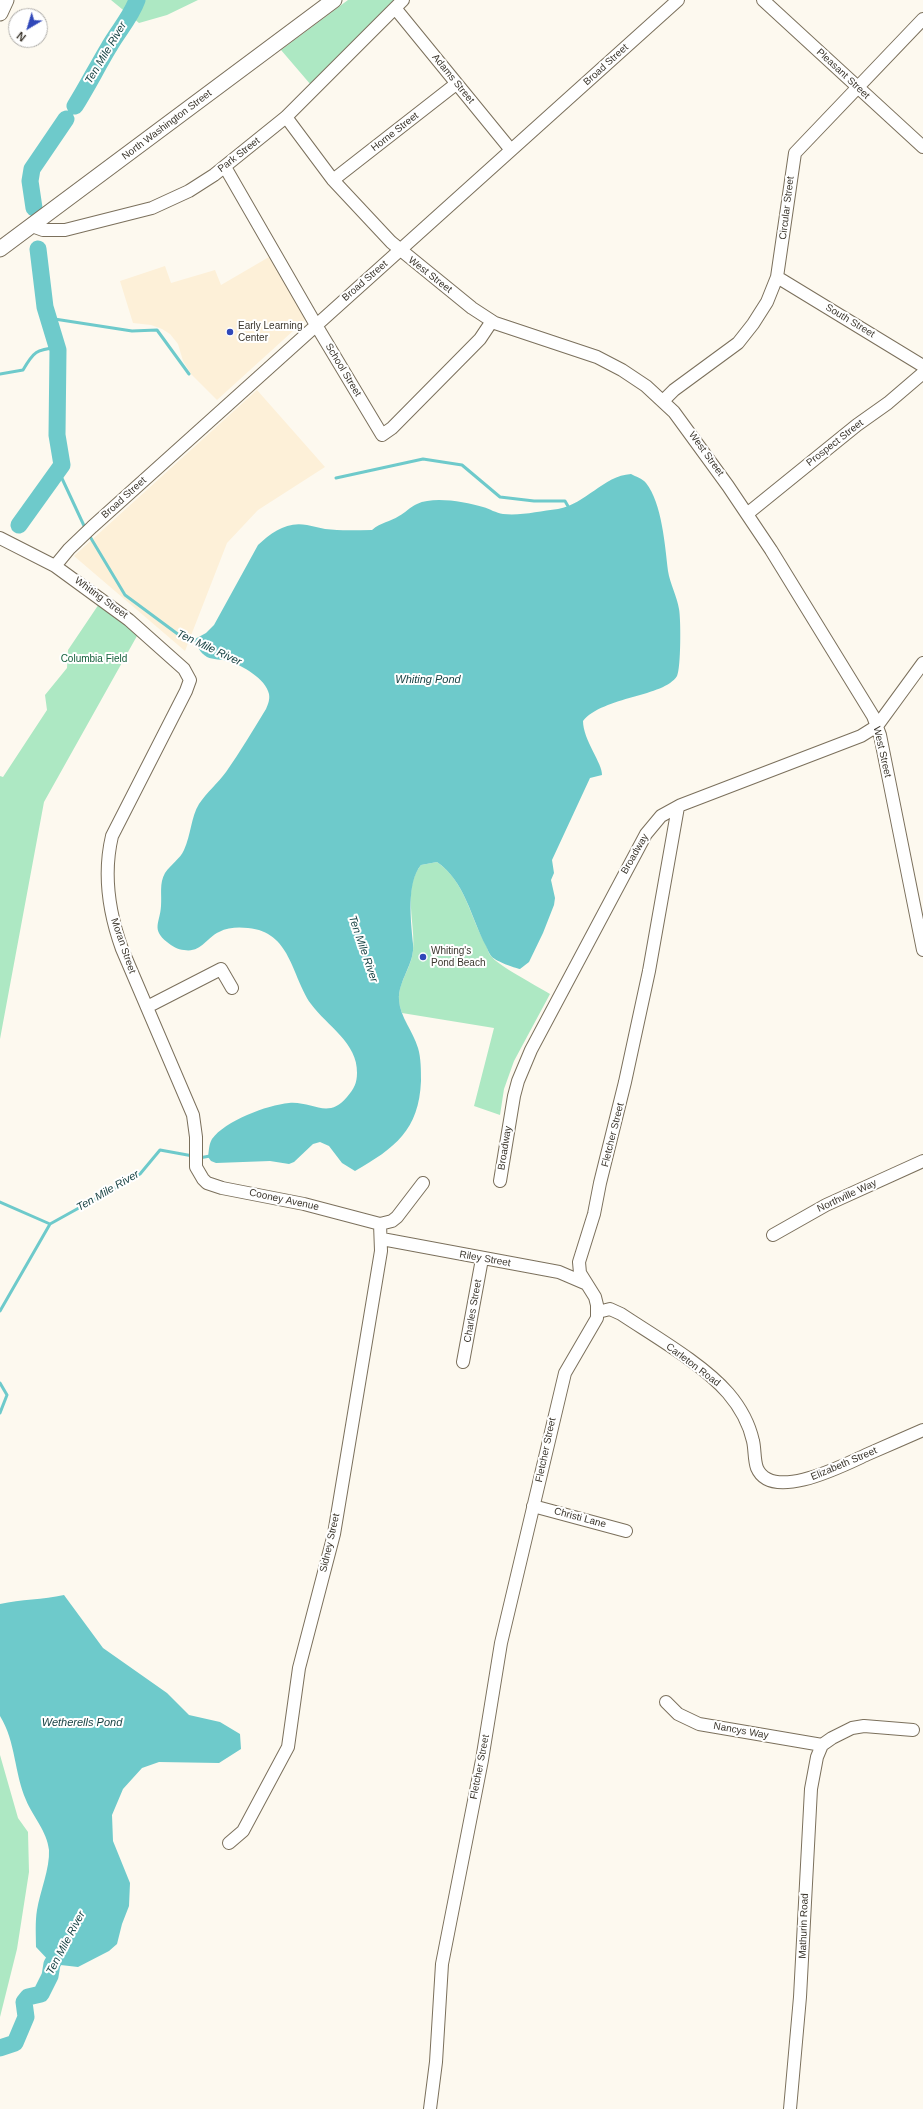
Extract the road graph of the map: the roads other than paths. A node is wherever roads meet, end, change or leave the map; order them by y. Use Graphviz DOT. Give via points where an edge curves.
graph roads {
  1 [pos="6,0"];
  2 [pos="334,0"];
  3 [pos="678,0"];
  4 [pos="763,0"];
  5 [pos="399,4"];
  6 [pos="0,13"];
  7 [pos="923,18"];
  8 [pos="456,84"];
  9 [pos="857,86"];
  10 [pos="286,117"];
  11 [pos="923,147"];
  12 [pos="511,150"];
  13 [pos="225,167"];
  14 [pos="333,180"];
  15 [pos="32,226"];
  16 [pos="0,249"];
  17 [pos="400,251"];
  18 [pos="777,277"];
  19 [pos="492,321"];
  20 [pos="316,325"];
  21 [pos="923,366"];
  22 [pos="923,373"];
  23 [pos="664,401"];
  24 [pos="747,514"];
  25 [pos="2,539"];
  26 [pos="55,566"];
  27 [pos="923,664"];
  28 [pos="189,675"];
  29 [pos="877,726"];
  30 [pos="678,807"];
  31 [pos="923,950"];
  32 [pos="232,988"];
  33 [pos="147,1008"];
  34 [pos="190,1105"];
  35 [pos="923,1161"];
  36 [pos="500,1181"];
  37 [pos="423,1183"];
  38 [pos="380,1224"];
  39 [pos="773,1235"];
  40 [pos="382,1239"];
  41 [pos="482,1260"];
  42 [pos="587,1284"];
  43 [pos="598,1312"];
  44 [pos="464,1362"];
  45 [pos="923,1430"];
  46 [pos="763,1475"];
  47 [pos="533,1506"];
  48 [pos="626,1531"];
  49 [pos="666,1702"];
  50 [pos="913,1730"];
  51 [pos="822,1745"];
  52 [pos="229,1843"];
  53 [pos="430,2109"];
  54 [pos="790,2109"];
  1 -- 6 [label="main road"];
  2 -- 15 [label="main road, North Washington Street"];
  3 -- 12 [label="street, Broad Street"];
  4 -- 9 [label="street, Pleasant Street"];
  5 -- 8 [label="street, Adams Street"];
  5 -- 10 [label="street, Park Street"];
  7 -- 9 [label="street, Circular Street"];
  8 -- 12 [label="street, Adams Street"];
  8 -- 14 [label="street, Horne Street"];
  9 -- 11 [label="street, Pleasant Street"];
  9 -- 18 [label="street, Circular Street" via="795,153"];
  10 -- 13 [label="street, Park Street"];
  10 -- 14 [label="street, West Street"];
  12 -- 17 [label="street, Broad Street"];
  13 -- 15 [label="street, Park Street" via="184,194 156,206 65,230 43,230"];
  13 -- 20 [label="street, School Street"];
  14 -- 17 [label="street, West Street"];
  15 -- 16 [label="main road, North Washington Street"];
  17 -- 19 [label="street, West Street"];
  17 -- 20 [label="street, Broad Street"];
  18 -- 21 [label="street, South Street"];
  18 -- 23 [label="street, Circular Street" via="767,302 738,343 674,390"];
  19 -- 20 [label="street, School Street" via="480,339 382,435"];
  19 -- 23 [label="street, West Street" via="597,357 622,370"];
  20 -- 26 [label="street, Broad Street" via="92,527"];
  22 -- 24 [label="street, Prospect Street"];
  23 -- 24 [label="street, West Street" via="685,424"];
  24 -- 29 [label="street, West Street" via="852,680"];
  25 -- 26 [label="street, Whiting Street"];
  26 -- 28 [label="street, Whiting Street" via="129,620 178,662"];
  27 -- 29 [label="street, Broadway"];
  28 -- 33 [label="street, Moran Street" via="186,691 117,824 108,853 107,884 114,926"];
  29 -- 30 [label="street, Broadway" via="861,736"];
  29 -- 31 [label="street, West Street"];
  30 -- 36 [label="street, Broadway" via="662,816 646,834 532,1050 514,1096"];
  30 -- 42 [label="street, Fletcher Street" via="627,1075 594,1214 579,1262 580,1273"];
  32 -- 33 [label="street" via="221,969"];
  33 -- 34 [label="street, Moran Street"];
  34 -- 38 [label="street, Cooney Avenue" via="195,1126 195,1158 202,1179 214,1185 304,1204"];
  35 -- 39 [label="street, Northville Way" via="826,1205"];
  37 -- 38 [label="street" via="397,1217"];
  38 -- 40 [label="street, Sidney Street"];
  40 -- 41 [label="street, Riley Street"];
  40 -- 52 [label="street, Sidney Street" via="334,1534 299,1668 288,1747 243,1831"];
  41 -- 42 [label="street, Riley Street" via="558,1272"];
  41 -- 44 [label="street, Charles Street"];
  42 -- 43 [label="street, Fletcher Street" via="595,1297"];
  43 -- 46 [label="street, Carleton Road" via="610,1309 621,1314 697,1366 728,1393 744,1415 757,1468"];
  43 -- 47 [label="street, Fletcher Street" via="593,1326 565,1373"];
  45 -- 46 [label="street, Elizabeth Street" via="806,1479 777,1482"];
  47 -- 48 [label="street, Christi Lane"];
  47 -- 53 [label="street, Fletcher Street" via="501,1643 482,1760 442,1964 436,2062"];
  49 -- 51 [label="street, Nancys Way" via="678,1714 698,1724"];
  50 -- 51 [label="street" via="864,1726 852,1728"];
  51 -- 54 [label="street, Mathurin Road" via="811,1788 800,1997"];
}
